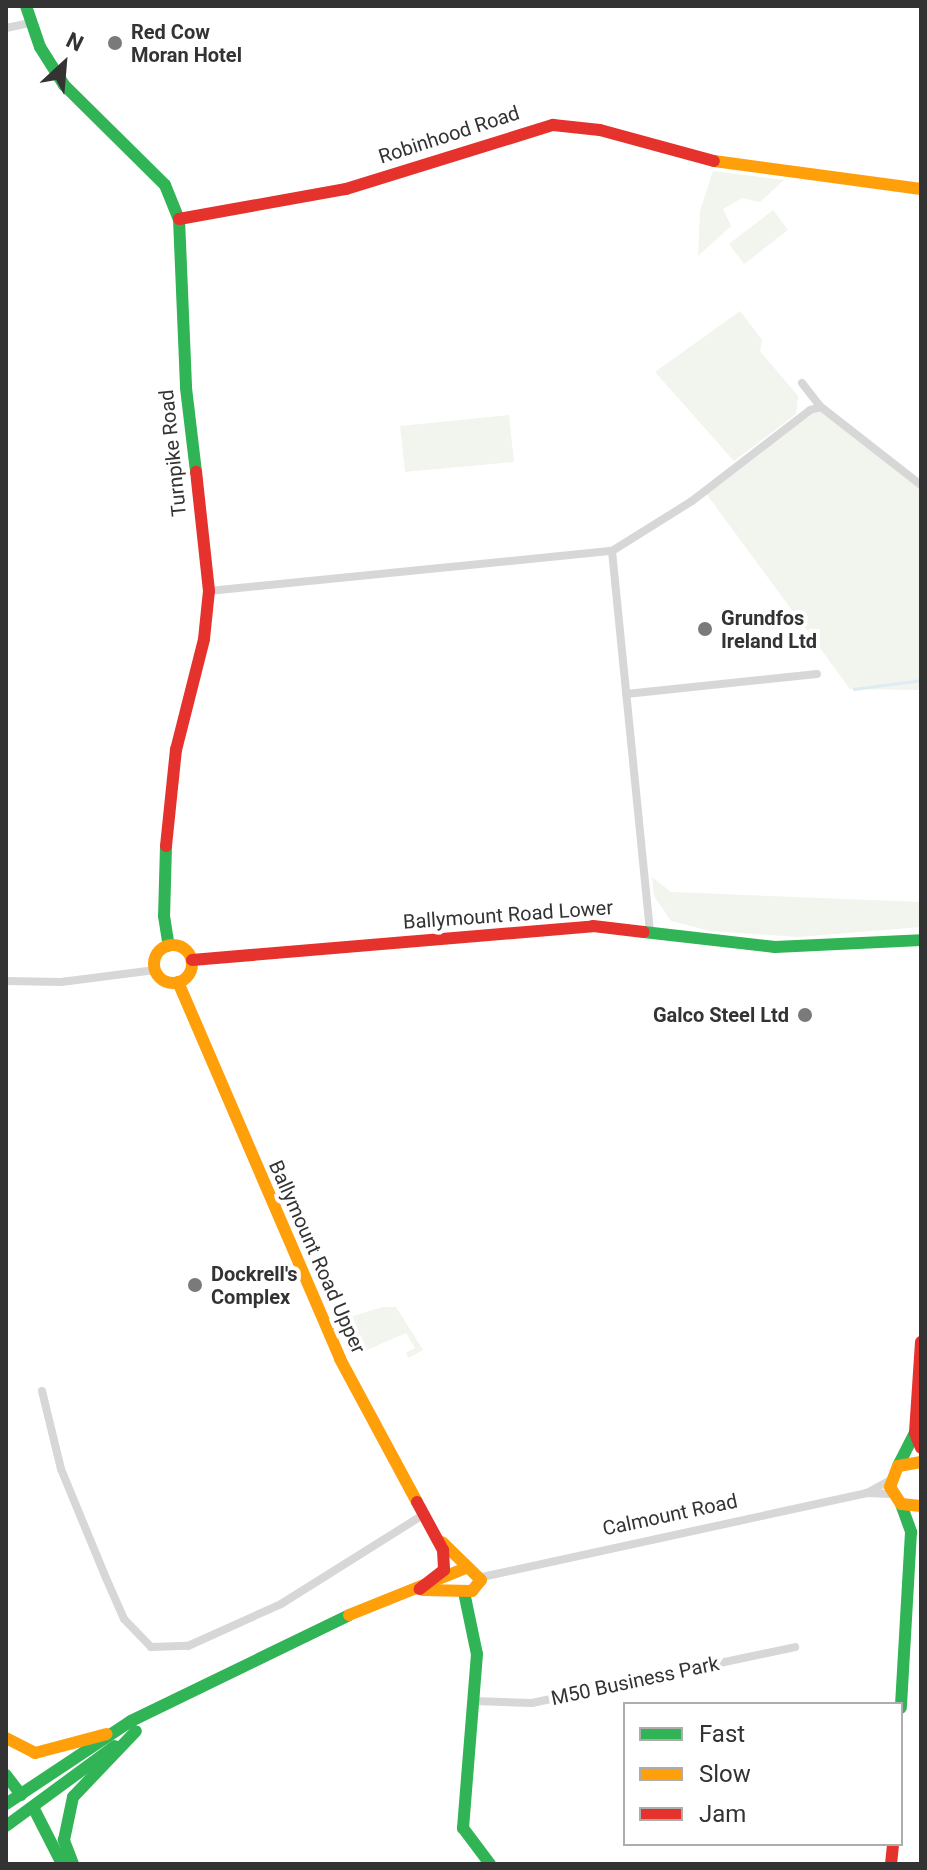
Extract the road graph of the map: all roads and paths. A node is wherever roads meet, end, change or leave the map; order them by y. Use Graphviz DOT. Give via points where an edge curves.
graph roads {
  1 [pos="26,6"];
  2 [pos="30,23"];
  3 [pos="6,28"];
  4 [pos="921,189"];
  5 [pos="179,219"];
  6 [pos="802,383"];
  7 [pos="821,407"];
  8 [pos="921,485"];
  9 [pos="612,551"];
  10 [pos="209,591"];
  11 [pos="817,674"];
  12 [pos="626,694"];
  13 [pos="650,931"];
  14 [pos="921,940"];
  15 [pos="169,946"];
  16 [pos="192,960"];
  17 [pos="155,970"];
  18 [pos="6,981"];
  19 [pos="178,982"];
  20 [pos="921,1342"];
  21 [pos="42,1391"];
  22 [pos="915,1433"];
  23 [pos="921,1448"];
  24 [pos="921,1462"];
  25 [pos="898,1466"];
  26 [pos="890,1480"];
  27 [pos="866,1493"];
  28 [pos="896,1499"];
  29 [pos="921,1506"];
  30 [pos="921,1514"];
  31 [pos="423,1515"];
  32 [pos="911,1532"];
  33 [pos="439,1539"];
  34 [pos="466,1568"];
  35 [pos="482,1577"];
  36 [pos="420,1589"];
  37 [pos="464,1592"];
  38 [pos="795,1647"];
  39 [pos="474,1701"];
  40 [pos="901,1702"];
  41 [pos="167,1703"];
  42 [pos="136,1731"];
  43 [pos="107,1734"];
  44 [pos="6,1738"];
  45 [pos="6,1775"];
  46 [pos="21,1795"];
  47 [pos="7,1803"];
  48 [pos="33,1807"];
  49 [pos="12,1822"];
  50 [pos="62,1864"];
  51 [pos="73,1864"];
  52 [pos="490,1864"];
  1 -- 2 [label="main road, Turnpike Road"];
  2 -- 3 [label="street"];
  2 -- 5 [label="main road, Turnpike Road" via="64,85 165,185"];
  4 -- 5 [label="main road, Robinhood Road" via="722,163 600,130 553,125 346,189"];
  5 -- 10 [label="main road, Turnpike Road" via="186,388"];
  6 -- 7 [label="street"];
  7 -- 8 [label="street"];
  7 -- 9 [label="street" via="810,410 692,501"];
  9 -- 10 [label="street"];
  9 -- 12 [label="street"];
  10 -- 15 [label="main road, Turnpike Road" via="204,639 176,750 166,839 164,916"];
  11 -- 12 [label="street"];
  12 -- 13 [label="street"];
  13 -- 14 [label="main road, Ballymount Road Lower" via="775,947"];
  13 -- 16 [label="main road, Ballymount Road Lower" via="556,927"];
  15 -- 16 [label="main road" via="186,950"];
  15 -- 17 [label="main road" via="158,952"];
  16 -- 19 [label="main road" via="189,975"];
  17 -- 18 [label="street" via="61,982"];
  17 -- 19 [label="main road" via="164,981"];
  19 -- 31 [label="main road, Ballymount Road Upper" via="340,1359"];
  20 -- 22 [label="main road"];
  21 -- 31 [label="street" via="61,1469 106,1578 124,1619 151,1647 188,1646 281,1604"];
  22 -- 23 [label="main road"];
  22 -- 25 [label="main road"];
  24 -- 25 [label="main road"];
  25 -- 26 [label="main road"];
  26 -- 27 [label="street, Calmount Road"];
  26 -- 28 [label="main road"];
  27 -- 28 [label="street, Calmount Road"];
  27 -- 35 [label="street, Calmount Road"];
  28 -- 29 [label="main road"];
  28 -- 32 [label="main road"];
  30 -- 32 [label="main road"];
  31 -- 33 [label="main road, Ballymount Road Upper"];
  32 -- 40 [label="main road"];
  33 -- 34 [label="main road, Ballymount Road Upper"];
  33 -- 36 [label="main road" via="447,1565"];
  34 -- 35 [label="main road, Ballymount Road Upper"];
  34 -- 36 [label="main road"];
  35 -- 37 [label="main road" via="477,1588"];
  36 -- 37 [label="main road"];
  36 -- 41 [label="main road" via="341,1617"];
  37 -- 39 [label="main road" via="477,1635"];
  38 -- 39 [label="street, M50 Business Park" via="532,1703"];
  39 -- 52 [label="main road" via="463,1828"];
  41 -- 42 [label="main road"];
  41 -- 43 [label="main road"];
  42 -- 48 [label="main road"];
  42 -- 51 [label="main road" via="73,1797 64,1840"];
  43 -- 44 [label="main road" via="35,1753"];
  43 -- 46 [label="main road"];
  45 -- 46 [label="main road"];
  46 -- 47 [label="main road"];
  46 -- 48 [label="main road"];
  48 -- 49 [label="main road"];
  48 -- 50 [label="main road"];
}
